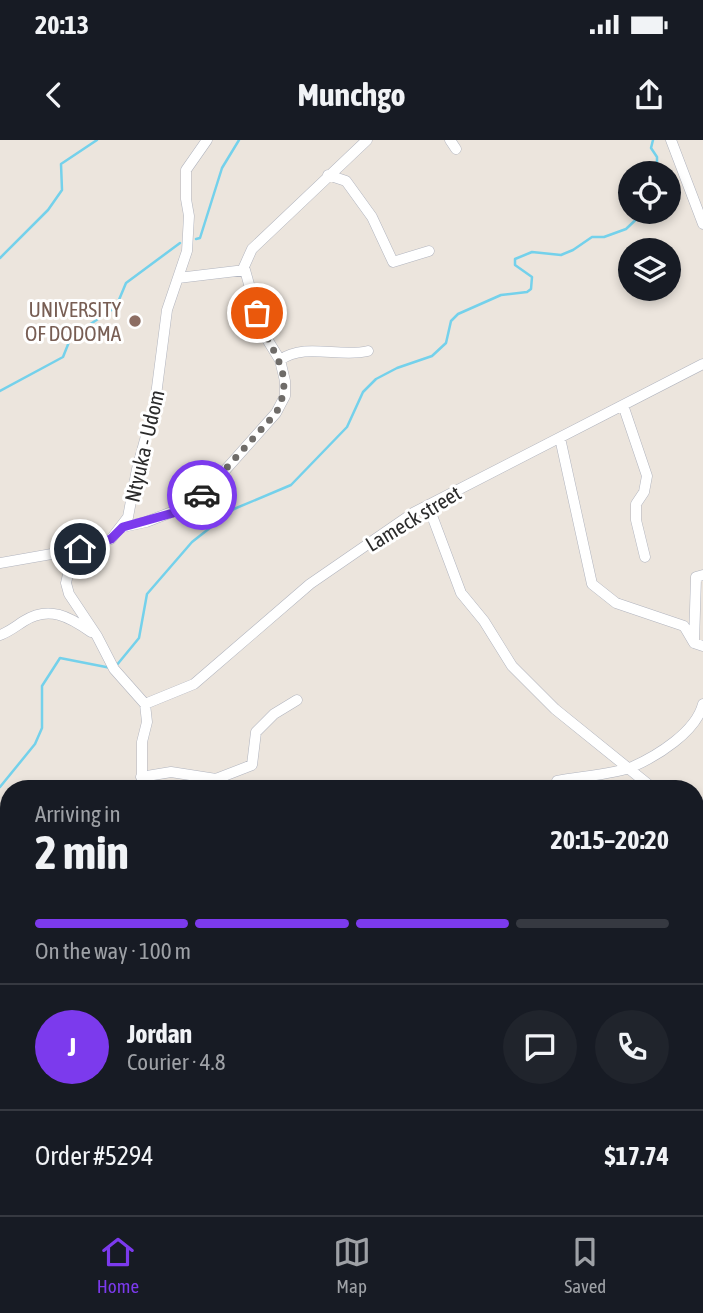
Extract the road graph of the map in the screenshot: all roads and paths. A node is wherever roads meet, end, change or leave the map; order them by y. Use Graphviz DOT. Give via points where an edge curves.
graph roads {
  1 [pos="207,140"];
  2 [pos="367,140"];
  3 [pos="671,140"];
  4 [pos="328,175"];
  5 [pos="700,205"];
  6 [pos="703,224"];
  7 [pos="429,251"];
  8 [pos="243,270"];
  9 [pos="178,278"];
  10 [pos="368,351"];
  11 [pos="280,360"];
  12 [pos="703,364"];
  13 [pos="623,405"];
  14 [pos="560,438"];
  15 [pos="428,505"];
  16 [pos="123,527"];
  17 [pos="80,549"];
  18 [pos="645,557"];
  19 [pos="0,563"];
  20 [pos="703,575"];
  21 [pos="0,635"];
  22 [pos="97,636"];
  23 [pos="699,645"];
  24 [pos="297,700"];
  25 [pos="145,704"];
  26 [pos="703,704"];
  27 [pos="631,768"];
  28 [pos="141,777"];
  29 [pos="141,780"];
  30 [pos="563,780"];
  31 [pos="644,780"];
  1 -- 9 [label="street, Ntyuka - Udom" via="186,170 189,234"];
  2 -- 4 [label="street"];
  3 -- 5 [label="street"];
  4 -- 7 [label="street" via="346,181 372,217 393,262"];
  4 -- 8 [label="street" via="252,249"];
  5 -- 6 [label="street"];
  8 -- 9 [label="street"];
  8 -- 11 [label="street" via="248,274 262,331"];
  9 -- 16 [label="street, Ntyuka - Udom" via="162,339 155,402"];
  10 -- 11 [label="street" via="349,355 293,352"];
  11 -- 16 [label="street" via="285,381 281,405 212,485 190,505"];
  12 -- 13 [label="street, Lameck street"];
  13 -- 14 [label="street, Lameck street"];
  13 -- 18 [label="street" via="648,476 636,504"];
  14 -- 15 [label="street, Lameck street"];
  14 -- 23 [label="street" via="592,584 616,603 684,626"];
  15 -- 25 [label="street, Lameck street" via="310,584 194,684"];
  15 -- 27 [label="street" via="461,593 512,666 555,709"];
  16 -- 17 [label="street, Ntyuka - Udom" via="111,539"];
  17 -- 19 [label="street, Ntyuka - Udom"];
  17 -- 22 [label="street" via="72,557 66,583"];
  20 -- 23 [label="street" via="696,578"];
  21 -- 22 [label="street" via="46,613 73,620"];
  22 -- 25 [label="street" via="114,668"];
  24 -- 28 [label="street" via="256,732 253,765 216,779 172,772"];
  25 -- 28 [label="street"];
  26 -- 27 [label="street" via="699,718 680,738"];
  27 -- 30 [label="street"];
  27 -- 31 [label="street"];
  28 -- 29 [label="street"];
}
